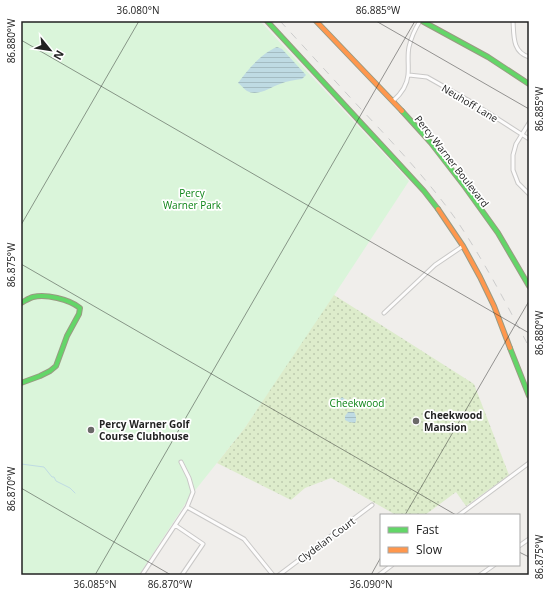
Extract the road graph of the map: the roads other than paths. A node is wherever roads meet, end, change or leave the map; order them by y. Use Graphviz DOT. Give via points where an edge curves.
graph roads {
  1 [pos="267,21"];
  2 [pos="316,21"];
  3 [pos="421,21"];
  4 [pos="513,21"];
  5 [pos="529,57"];
  6 [pos="408,75"];
  7 [pos="529,84"];
  8 [pos="393,101"];
  9 [pos="529,123"];
  10 [pos="521,134"];
  11 [pos="529,139"];
  12 [pos="529,194"];
  13 [pos="463,246"];
  14 [pos="528,281"];
  15 [pos="529,286"];
  16 [pos="21,303"];
  17 [pos="384,313"];
  18 [pos="21,383"];
  19 [pos="529,396"];
  20 [pos="181,462"];
  21 [pos="529,462"];
  22 [pos="372,506"];
  23 [pos="187,507"];
  24 [pos="460,514"];
  25 [pos="175,525"];
  26 [pos="529,539"];
  27 [pos="520,545"];
  28 [pos="391,566"];
  29 [pos="493,566"];
  30 [pos="142,575"];
  31 [pos="182,575"];
  32 [pos="273,575"];
  33 [pos="279,575"];
  34 [pos="379,575"];
  35 [pos="480,575"];
  1 -- 13 [label="street" via="424,191"];
  2 -- 8 [label="street, Percy Warner Boulevard"];
  3 -- 6 [label="street" via="413,33 409,47"];
  3 -- 7 [label="street" via="488,57"];
  4 -- 5 [label="street" via="516,47"];
  6 -- 8 [label="street" via="401,94"];
  6 -- 10 [label="street, Neuhoff Lane" via="427,77"];
  8 -- 14 [label="street, Percy Warner Boulevard" via="431,143 465,187"];
  9 -- 10 [label="street"];
  10 -- 11 [label="street, Neuhoff Lane"];
  10 -- 12 [label="street" via="513,155 513,170 518,183"];
  13 -- 17 [label="street" via="435,265"];
  13 -- 19 [label="street" via="494,306"];
  14 -- 15 [label="street, Percy Warner Boulevard"];
  16 -- 18 [label="street" via="32,297 49,297 65,300 80,308 56,366 40,376"];
  20 -- 23 [label="street" via="193,492"];
  21 -- 24 [label="street"];
  22 -- 33 [label="street, Clydelan Court"];
  23 -- 25 [label="street"];
  23 -- 32 [label="street" via="244,539"];
  25 -- 30 [label="street"];
  25 -- 31 [label="street" via="203,544"];
  26 -- 27 [label="street"];
  28 -- 34 [label="street"];
  29 -- 35 [label="street"];
}
